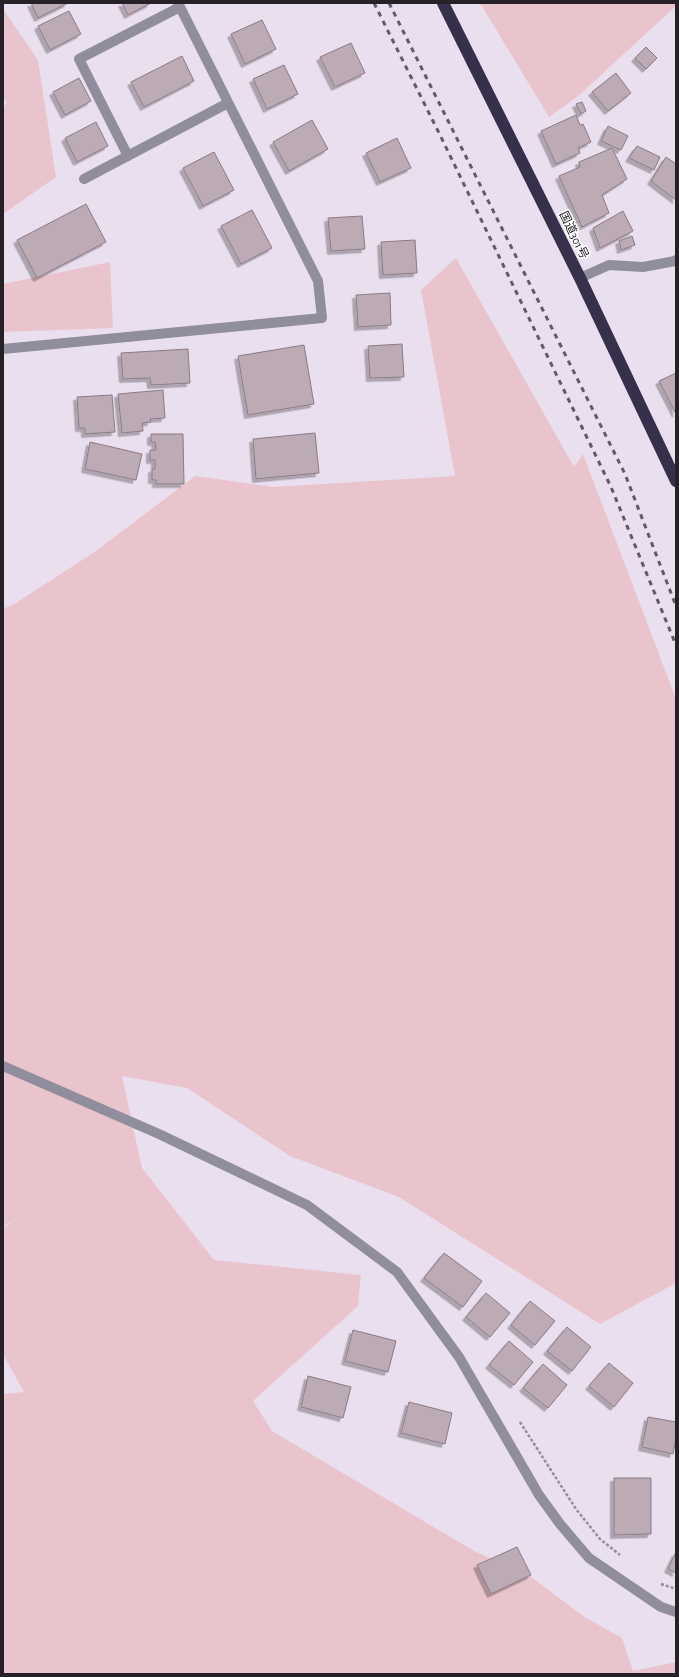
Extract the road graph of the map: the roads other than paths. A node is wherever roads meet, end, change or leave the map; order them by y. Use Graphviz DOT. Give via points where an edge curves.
graph roads {
  1 [pos="443,3"];
  2 [pos="179,5"];
  3 [pos="228,102"];
  4 [pos="128,156"];
  5 [pos="84,179"];
  6 [pos="676,262"];
  7 [pos="580,278"];
  8 [pos="3,349"];
  9 [pos="676,481"];
  10 [pos="3,1066"];
  11 [pos="676,1612"];
  1 -- 7 [label="highway, 国道301号"];
  2 -- 3 [label="street"];
  2 -- 4 [label="street" via="79,59"];
  3 -- 4 [label="street"];
  3 -- 8 [label="street" via="318,281 322,318"];
  4 -- 5 [label="street"];
  6 -- 7 [label="street" via="643,267 609,265"];
  7 -- 9 [label="highway, 国道301号"];
  10 -- 11 [label="street" via="159,1134 307,1205 397,1272 459,1357 539,1495 560,1524 589,1558 661,1607"];
}
